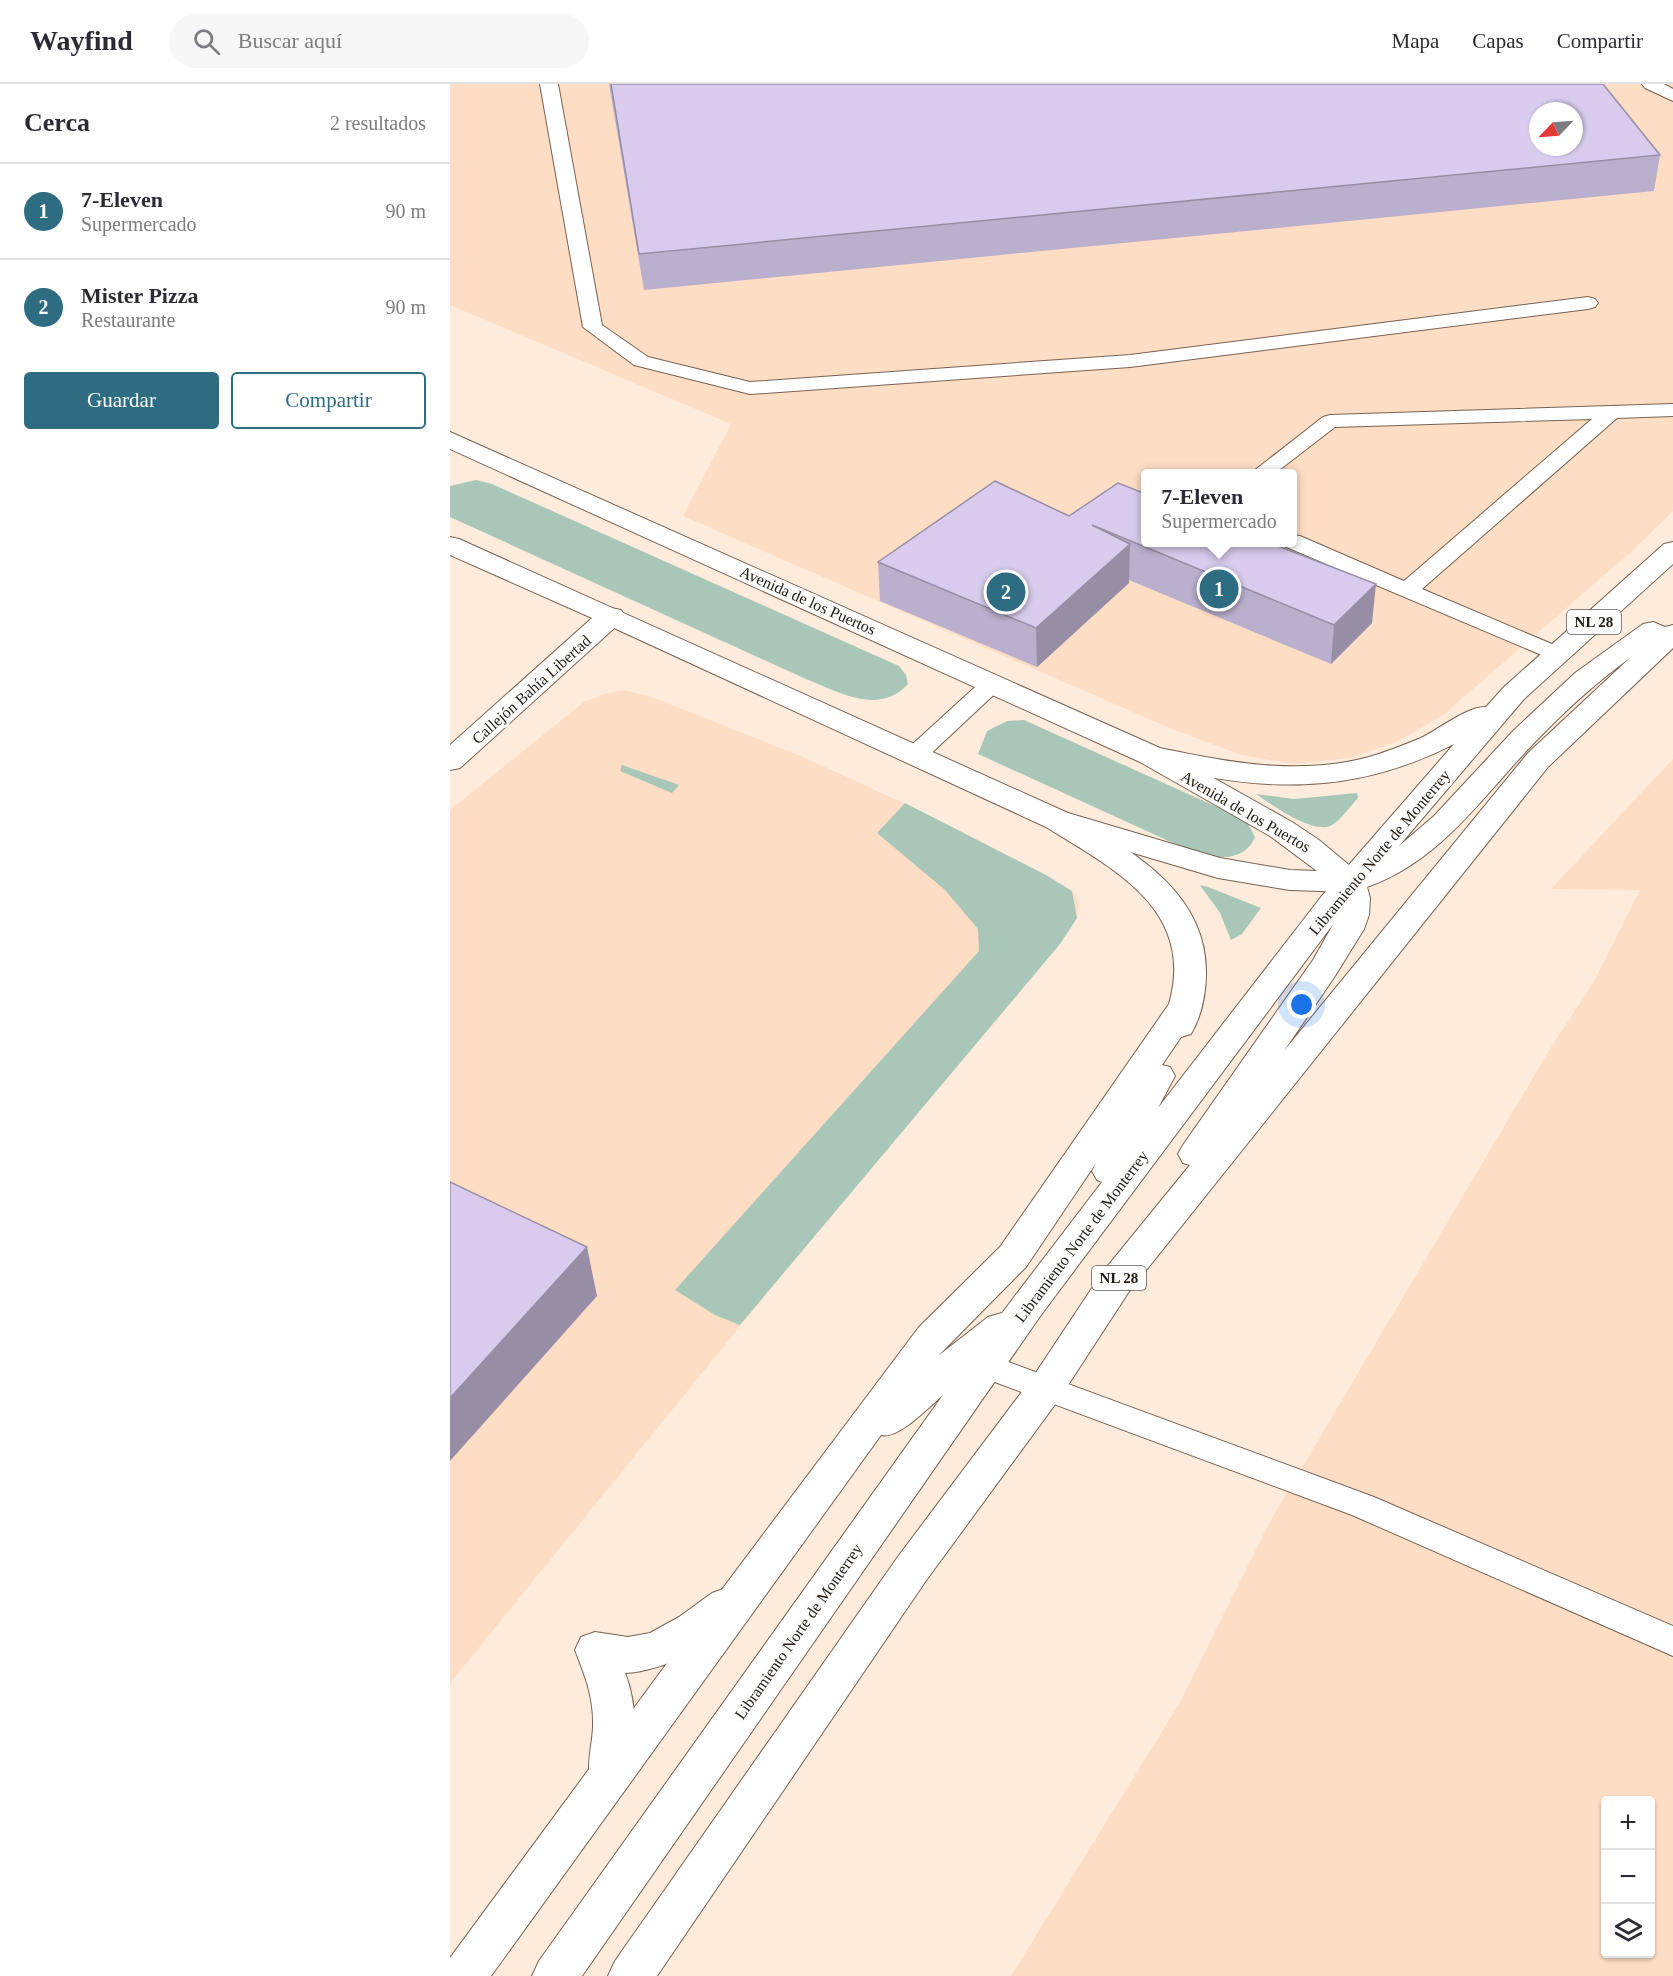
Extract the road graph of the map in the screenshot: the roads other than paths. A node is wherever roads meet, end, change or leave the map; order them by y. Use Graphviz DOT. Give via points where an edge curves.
graph roads {
  1 [pos="549,84"];
  2 [pos="1651,84"];
  3 [pos="1673,96"];
  4 [pos="1588,303"];
  5 [pos="1673,410"];
  6 [pos="1612,412"];
  7 [pos="456,450"];
  8 [pos="1267,469"];
  9 [pos="1297,543"];
  10 [pos="450,546"];
  11 [pos="1673,550"];
  12 [pos="1407,590"];
  13 [pos="611,616"];
  14 [pos="1673,619"];
  15 [pos="1673,633"];
  16 [pos="1558,655"];
  17 [pos="993,683"];
  18 [pos="1514,693"];
  19 [pos="1149,755"];
  20 [pos="914,756"];
  21 [pos="450,761"];
  22 [pos="1057,820"];
  23 [pos="1350,882"];
  24 [pos="1186,1004"];
  25 [pos="1066,1253"];
  26 [pos="1115,1283"];
  27 [pos="1028,1305"];
  28 [pos="987,1366"];
  29 [pos="1046,1388"];
  30 [pos="847,1452"];
  31 [pos="749,1584"];
  32 [pos="1673,1641"];
  33 [pos="609,1777"];
  34 [pos="464,1976"];
  35 [pos="555,1976"];
  36 [pos="631,1976"];
  1 -- 4 [label="lane" via="593,327 641,361 750,388 1130,361"];
  2 -- 3 [label="lane"];
  5 -- 6 [label="lane"];
  6 -- 8 [label="lane" via="1330,421"];
  6 -- 12 [label="lane"];
  7 -- 17 [label="main road, Avenida de los Puertos"];
  9 -- 12 [label="lane"];
  10 -- 13 [label="main road"];
  11 -- 16 [label="main road, Libramiento Norte de Monterrey / NL 28"];
  12 -- 16 [label="lane"];
  13 -- 20 [label="main road"];
  13 -- 21 [label="main road, Callejón Bahía Libertad"];
  14 -- 23 [label="main road" via="1614,655 1573,688 1423,843 1394,864"];
  15 -- 26 [label="main road, NL 28" via="1538,760"];
  16 -- 18 [label="main road, Libramiento Norte de Monterrey / NL 28"];
  17 -- 19 [label="main road, Avenida de los Puertos"];
  17 -- 20 [label="lane"];
  18 -- 19 [label="main road" via="1442,739 1372,766 1338,774 1253,775"];
  18 -- 23 [label="main road, Libramiento Norte de Monterrey / NL 28"];
  19 -- 23 [label="main road, Avenida de los Puertos" via="1281,829 1324,858"];
  20 -- 22 [label="main road"];
  22 -- 23 [label="main road" via="1218,868 1290,880"];
  22 -- 24 [label="main road" via="1130,864 1180,916 1190,945 1192,984"];
  23 -- 25 [label="main road, Libramiento Norte de Monterrey / NL 28"];
  23 -- 26 [label="main road" via="1354,898 1348,929 1175,1184"];
  24 -- 25 [label="main road" via="1163,1066"];
  24 -- 30 [label="main road" via="1013,1257 932,1337"];
  25 -- 27 [label="main road, Libramiento Norte de Monterrey / NL 28"];
  26 -- 29 [label="main road, NL 28"];
  27 -- 28 [label="main road, Libramiento Norte de Monterrey / NL 28"];
  27 -- 30 [label="main road"];
  28 -- 29 [label="lane"];
  28 -- 35 [label="main road, Libramiento Norte de Monterrey / NL 28"];
  29 -- 32 [label="lane" via="1364,1506"];
  29 -- 36 [label="main road, NL 28" via="911,1570"];
  30 -- 31 [label="main road"];
  31 -- 33 [label="main road"];
  31 -- 33 [label="main road" via="707,1623 656,1649 628,1655 595,1650 611,1689 614,1726"];
  33 -- 34 [label="main road"];
}
